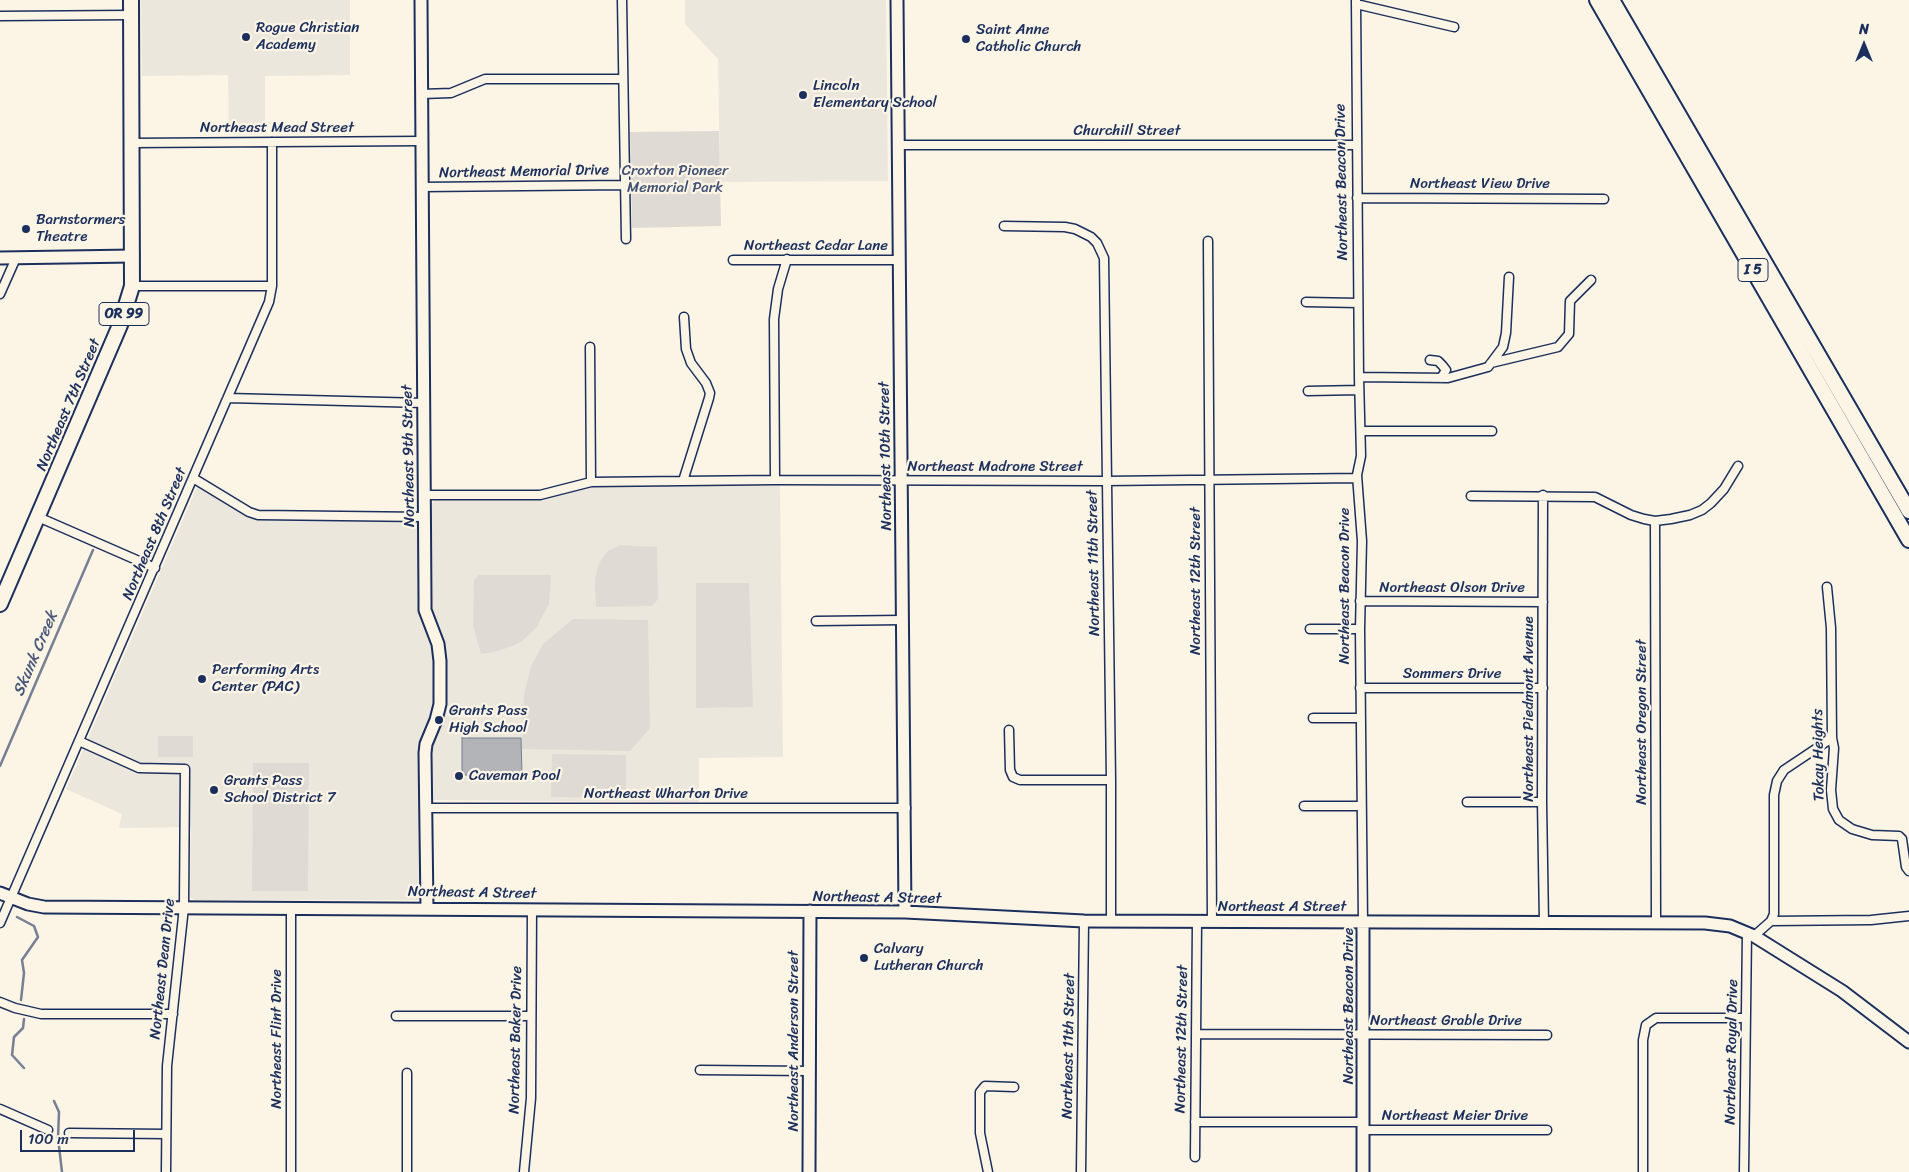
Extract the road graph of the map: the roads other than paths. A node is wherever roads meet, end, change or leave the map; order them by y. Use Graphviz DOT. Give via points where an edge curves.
graph roads {
  1 [pos="131,0"];
  2 [pos="421,0"];
  3 [pos="622,0"];
  4 [pos="897,0"];
  5 [pos="1597,0"];
  6 [pos="1612,0"];
  7 [pos="1356,2"];
  8 [pos="131,15"];
  9 [pos="0,16"];
  10 [pos="1454,27"];
  11 [pos="623,78"];
  12 [pos="422,94"];
  13 [pos="422,141"];
  14 [pos="132,142"];
  15 [pos="272,142"];
  16 [pos="898,145"];
  17 [pos="1356,145"];
  18 [pos="625,185"];
  19 [pos="422,187"];
  20 [pos="1356,198"];
  21 [pos="1604,199"];
  22 [pos="1004,226"];
  23 [pos="626,239"];
  24 [pos="1208,241"];
  25 [pos="133,256"];
  26 [pos="0,258"];
  27 [pos="16,258"];
  28 [pos="733,260"];
  29 [pos="787,260"];
  30 [pos="898,260"];
  31 [pos="1508,277"];
  32 [pos="1591,280"];
  33 [pos="132,286"];
  34 [pos="272,286"];
  35 [pos="0,294"];
  36 [pos="1306,302"];
  37 [pos="1358,304"];
  38 [pos="684,317"];
  39 [pos="590,347"];
  40 [pos="1430,360"];
  41 [pos="1490,363"];
  42 [pos="1359,377"];
  43 [pos="1442,378"];
  44 [pos="1359,390"];
  45 [pos="1308,391"];
  46 [pos="228,398"];
  47 [pos="424,403"];
  48 [pos="1361,431"];
  49 [pos="1492,431"];
  50 [pos="1738,466"];
  51 [pos="193,478"];
  52 [pos="1357,478"];
  53 [pos="775,480"];
  54 [pos="902,480"];
  55 [pos="1208,480"];
  56 [pos="1106,481"];
  57 [pos="591,482"];
  58 [pos="683,482"];
  59 [pos="424,495"];
  60 [pos="1543,495"];
  61 [pos="1471,496"];
  62 [pos="1909,511"];
  63 [pos="425,517"];
  64 [pos="38,518"];
  65 [pos="1655,521"];
  66 [pos="1909,540"];
  67 [pos="155,568"];
  68 [pos="1827,587"];
  69 [pos="1360,601"];
  70 [pos="1543,602"];
  71 [pos="0,604"];
  72 [pos="903,620"];
  73 [pos="816,621"];
  74 [pos="1310,629"];
  75 [pos="1360,629"];
  76 [pos="1360,688"];
  77 [pos="1543,688"];
  78 [pos="1313,718"];
  79 [pos="1361,718"];
  80 [pos="1009,730"];
  81 [pos="1832,738"];
  82 [pos="79,741"];
  83 [pos="1111,780"];
  84 [pos="1467,802"];
  85 [pos="1542,802"];
  86 [pos="1304,806"];
  87 [pos="1361,806"];
  88 [pos="426,808"];
  89 [pos="906,808"];
  90 [pos="1909,871"];
  91 [pos="0,893"];
  92 [pos="11,898"];
  93 [pos="291,907"];
  94 [pos="184,908"];
  95 [pos="427,908"];
  96 [pos="532,909"];
  97 [pos="810,911"];
  98 [pos="905,912"];
  99 [pos="1909,916"];
  100 [pos="1084,921"];
  101 [pos="1111,921"];
  102 [pos="1772,921"];
  103 [pos="1197,922"];
  104 [pos="1212,922"];
  105 [pos="0,923"];
  106 [pos="1364,923"];
  107 [pos="1544,923"];
  108 [pos="1656,924"];
  109 [pos="1750,934"];
  110 [pos="0,1002"];
  111 [pos="173,1014"];
  112 [pos="396,1016"];
  113 [pos="531,1016"];
  114 [pos="1745,1018"];
  115 [pos="1196,1034"];
  116 [pos="1364,1035"];
  117 [pos="1547,1035"];
  118 [pos="1909,1042"];
  119 [pos="700,1070"];
  120 [pos="809,1071"];
  121 [pos="407,1073"];
  122 [pos="1014,1087"];
  123 [pos="0,1109"];
  124 [pos="1196,1122"];
  125 [pos="1364,1126"];
  126 [pos="48,1130"];
  127 [pos="1547,1130"];
  128 [pos="69,1133"];
  129 [pos="166,1134"];
  130 [pos="1195,1157"];
  131 [pos="166,1172"];
  132 [pos="291,1172"];
  133 [pos="407,1172"];
  134 [pos="524,1172"];
  135 [pos="809,1172"];
  136 [pos="988,1172"];
  137 [pos="1082,1172"];
  138 [pos="1363,1172"];
  139 [pos="1643,1172"];
  140 [pos="1744,1172"];
  1 -- 8 [label="highway, Northeast 7th Street / OR 99"];
  2 -- 12 [label="street, Northeast 9th Street"];
  3 -- 11 [label="street, Northeast Memorial Drive"];
  4 -- 16 [label="street, Northeast 10th Street"];
  5 -- 66 [label="highway, I 5"];
  6 -- 62 [label="highway, I 5"];
  7 -- 10 [label="street"];
  7 -- 17 [label="street, Northeast Beacon Drive"];
  8 -- 9 [label="street"];
  8 -- 14 [label="highway, Northeast 7th Street / OR 99"];
  11 -- 12 [label="street" via="486,79 451,92"];
  11 -- 18 [label="street, Northeast Memorial Drive"];
  12 -- 13 [label="street, Northeast 9th Street"];
  13 -- 15 [label="street, Northeast Mead Street"];
  13 -- 19 [label="street, Northeast 9th Street"];
  14 -- 15 [label="street, Northeast Mead Street"];
  14 -- 25 [label="highway, Northeast 7th Street / OR 99"];
  15 -- 34 [label="street, Northeast 8th Street"];
  16 -- 17 [label="street, Churchill Street"];
  16 -- 30 [label="street, Northeast 10th Street"];
  17 -- 20 [label="street, Northeast Beacon Drive"];
  18 -- 19 [label="street, Northeast Memorial Drive"];
  18 -- 23 [label="street, Northeast Memorial Drive"];
  19 -- 47 [label="street, Northeast 9th Street"];
  20 -- 21 [label="street, Northeast View Drive"];
  20 -- 37 [label="street, Northeast Beacon Drive"];
  22 -- 56 [label="street, Northeast 11th Street" via="1065,227 1091,237 1102,250 1106,268"];
  24 -- 55 [label="street, Northeast 12th Street"];
  25 -- 27 [label="street"];
  25 -- 33 [label="highway, Northeast 7th Street / OR 99"];
  26 -- 27 [label="street"];
  27 -- 35 [label="street"];
  28 -- 29 [label="street, Northeast Cedar Lane"];
  29 -- 30 [label="street, Northeast Cedar Lane"];
  29 -- 53 [label="street" via="778,289 774,319"];
  30 -- 54 [label="street, Northeast 10th Street"];
  31 -- 41 [label="street" via="1506,333 1503,346"];
  32 -- 41 [label="street" via="1570,301 1569,334 1558,347"];
  33 -- 34 [label="street"];
  33 -- 64 [label="highway, Northeast 7th Street / OR 99" via="120,325"];
  34 -- 46 [label="street, Northeast 8th Street" via="269,302"];
  36 -- 37 [label="street"];
  37 -- 42 [label="street, Northeast Beacon Drive"];
  38 -- 58 [label="street" via="686,349 710,393"];
  39 -- 57 [label="street"];
  40 -- 43 [label="street" via="1438,361 1446,370"];
  41 -- 43 [label="street" via="1488,367 1470,373"];
  42 -- 43 [label="street"];
  42 -- 44 [label="street, Northeast Beacon Drive"];
  44 -- 45 [label="street"];
  44 -- 48 [label="street, Northeast Beacon Drive"];
  46 -- 47 [label="street"];
  46 -- 51 [label="street, Northeast 8th Street"];
  47 -- 59 [label="street, Northeast 9th Street"];
  48 -- 49 [label="street"];
  48 -- 52 [label="street, Northeast Beacon Drive" via="1362,456"];
  50 -- 65 [label="street" via="1716,499 1702,510"];
  51 -- 63 [label="street" via="258,515"];
  51 -- 67 [label="street, Northeast 8th Street"];
  52 -- 55 [label="street, Northeast Madrone Street"];
  52 -- 69 [label="street, Northeast Beacon Drive" via="1362,541"];
  53 -- 54 [label="street, Northeast Madrone Street"];
  53 -- 58 [label="street, Northeast Madrone Street"];
  54 -- 56 [label="street, Northeast Madrone Street"];
  54 -- 72 [label="street, Northeast 10th Street"];
  55 -- 56 [label="street, Northeast Madrone Street"];
  55 -- 104 [label="street, Northeast 12th Street"];
  56 -- 83 [label="street, Northeast 11th Street"];
  57 -- 58 [label="street, Northeast Madrone Street"];
  57 -- 59 [label="street, Northeast Madrone Street" via="540,495"];
  59 -- 63 [label="street, Northeast 9th Street"];
  60 -- 61 [label="street"];
  60 -- 65 [label="street" via="1595,497 1631,515"];
  60 -- 70 [label="street, Northeast Piedmont Avenue"];
  63 -- 88 [label="street, Northeast 9th Street" via="425,610 438,644 440,661 440,704 425,753"];
  64 -- 67 [label="street"];
  64 -- 71 [label="highway, Northeast 7th Street / OR 99"];
  65 -- 108 [label="street, Northeast Oregon Street"];
  67 -- 82 [label="street, Northeast 8th Street"];
  68 -- 81 [label="street, Tokay Heights" via="1831,628"];
  69 -- 70 [label="street, Northeast Olson Drive"];
  69 -- 75 [label="street, Northeast Beacon Drive"];
  70 -- 77 [label="street, Northeast Piedmont Avenue"];
  72 -- 73 [label="street"];
  72 -- 89 [label="street, Northeast 10th Street"];
  74 -- 75 [label="street"];
  75 -- 76 [label="street, Northeast Beacon Drive"];
  76 -- 77 [label="street, Sommers Drive"];
  76 -- 79 [label="street, Northeast Beacon Drive"];
  77 -- 85 [label="street, Northeast Piedmont Avenue"];
  78 -- 79 [label="street"];
  79 -- 87 [label="street, Northeast Beacon Drive"];
  80 -- 83 [label="street" via="1013,777 1020,780"];
  81 -- 90 [label="street, Tokay Heights" via="1831,790 1836,815 1844,825 1864,834 1899,836"];
  81 -- 102 [label="street" via="1784,770 1775,788 1775,902"];
  82 -- 92 [label="street, Northeast 8th Street"];
  82 -- 94 [label="street, Northeast Dean Drive" via="139,768 185,769"];
  83 -- 101 [label="street, Northeast 11th Street"];
  84 -- 85 [label="street"];
  85 -- 107 [label="street, Northeast Piedmont Avenue"];
  86 -- 87 [label="street"];
  87 -- 106 [label="street, Northeast Beacon Drive"];
  88 -- 89 [label="street, Northeast Wharton Drive"];
  88 -- 95 [label="street, Northeast 9th Street"];
  89 -- 98 [label="street, Northeast 10th Street"];
  91 -- 92 [label="street, Northeast A Street"];
  92 -- 94 [label="street, Northeast A Street" via="44,906"];
  92 -- 105 [label="street, Northeast 8th Street"];
  93 -- 94 [label="street, Northeast A Street"];
  93 -- 95 [label="street, Northeast A Street"];
  93 -- 132 [label="street, Northeast Flint Drive"];
  94 -- 111 [label="street, Northeast Dean Drive"];
  95 -- 96 [label="street, Northeast A Street"];
  96 -- 97 [label="street, Northeast A Street"];
  96 -- 113 [label="street, Northeast Baker Drive"];
  97 -- 98 [label="street, Northeast A Street"];
  97 -- 120 [label="street, Northeast Anderson Street"];
  98 -- 100 [label="street, Northeast A Street"];
  99 -- 102 [label="street" via="1871,920"];
  100 -- 101 [label="street, Northeast A Street"];
  100 -- 137 [label="street, Northeast 11th Street"];
  101 -- 103 [label="street, Northeast A Street"];
  102 -- 109 [label="street"];
  103 -- 104 [label="street, Northeast A Street"];
  103 -- 115 [label="street, Northeast 12th Street"];
  104 -- 106 [label="street, Northeast A Street"];
  106 -- 107 [label="street, Northeast A Street"];
  106 -- 116 [label="street, Northeast Beacon Drive"];
  107 -- 108 [label="street, Northeast A Street"];
  108 -- 109 [label="street, Northeast A Street" via="1721,925"];
  109 -- 114 [label="street, Northeast Royal Drive"];
  109 -- 118 [label="street, Northeast A Street" via="1842,991"];
  110 -- 111 [label="street" via="41,1014"];
  111 -- 129 [label="street, Northeast Dean Drive" via="167,1066"];
  112 -- 113 [label="street"];
  113 -- 134 [label="street, Northeast Baker Drive" via="531,1098"];
  114 -- 139 [label="street" via="1656,1018 1646,1024 1643,1040"];
  114 -- 140 [label="street, Northeast Royal Drive"];
  115 -- 116 [label="street, Northeast Grable Drive"];
  115 -- 124 [label="street, Northeast 12th Street"];
  116 -- 117 [label="street, Northeast Grable Drive"];
  116 -- 125 [label="street, Northeast Beacon Drive"];
  119 -- 120 [label="street"];
  120 -- 135 [label="street, Northeast Anderson Street"];
  121 -- 133 [label="street"];
  122 -- 136 [label="street" via="984,1086 980,1092 980,1133"];
  123 -- 126 [label="street"];
  124 -- 125 [label="street, Northeast Meier Drive"];
  124 -- 130 [label="street, Northeast 12th Street"];
  125 -- 127 [label="street, Northeast Meier Drive"];
  125 -- 138 [label="street, Northeast Beacon Drive"];
  128 -- 129 [label="street"];
  129 -- 131 [label="street, Northeast Dean Drive"];
}
